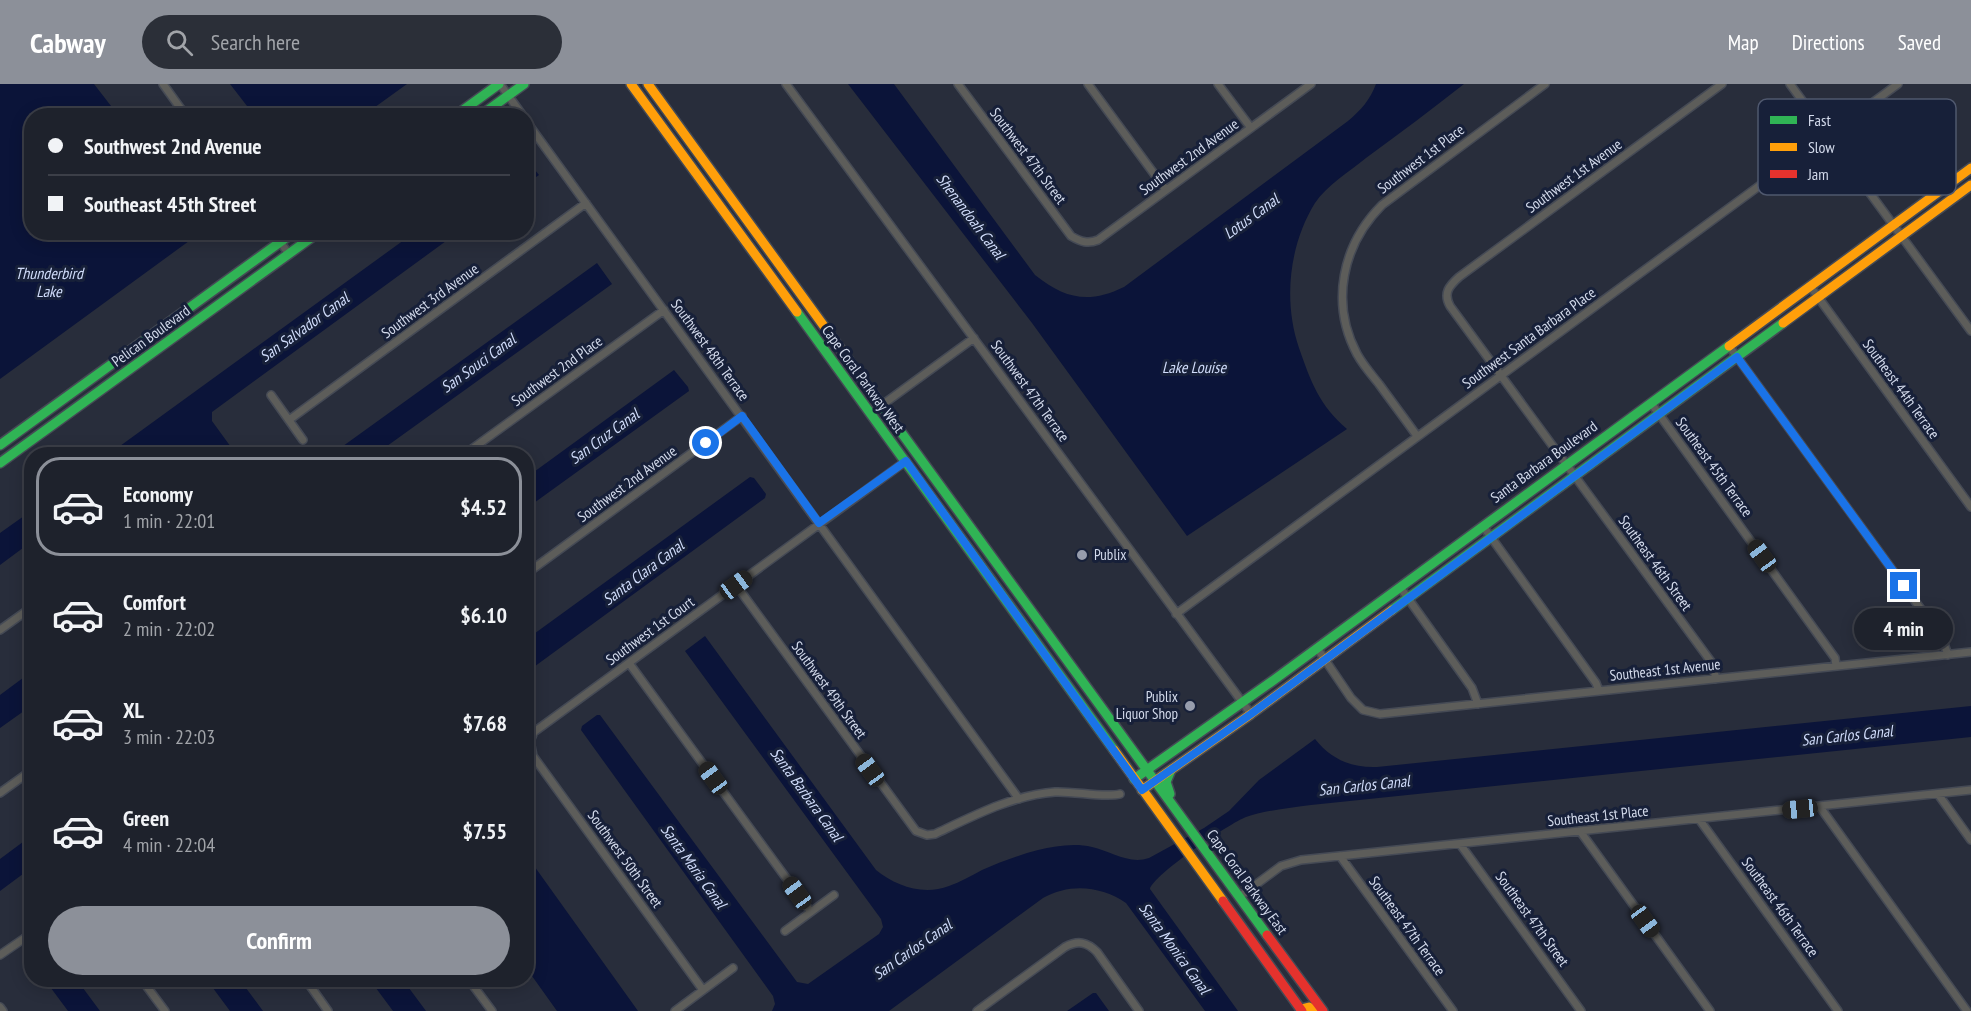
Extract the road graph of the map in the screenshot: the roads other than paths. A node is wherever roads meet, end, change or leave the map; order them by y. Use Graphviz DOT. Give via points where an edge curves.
graph roads {
  1 [pos="163,84"];
  2 [pos="499,84"];
  3 [pos="524,84"];
  4 [pos="631,84"];
  5 [pos="648,84"];
  6 [pos="786,84"];
  7 [pos="958,84"];
  8 [pos="1088,84"];
  9 [pos="1218,84"];
  10 [pos="1311,84"];
  11 [pos="1545,84"];
  12 [pos="1722,84"];
  13 [pos="1790,84"];
  14 [pos="1898,84"];
  15 [pos="508,96"];
  16 [pos="1801,99"];
  17 [pos="1877,99"];
  18 [pos="180,108"];
  19 [pos="466,108"];
  20 [pos="491,108"];
  21 [pos="517,108"];
  22 [pos="1251,128"];
  23 [pos="534,132"];
  24 [pos="1971,168"];
  25 [pos="1956,179"];
  26 [pos="1971,185"];
  27 [pos="1758,187"];
  28 [pos="1166,190"];
  29 [pos="1871,195"];
  30 [pos="1934,195"];
  31 [pos="586,203"];
  32 [pos="1893,225"];
  33 [pos="1902,236"];
  34 [pos="283,240"];
  35 [pos="308,240"];
  36 [pos="1079,241"];
  37 [pos="280,242"];
  38 [pos="289,254"];
  39 [pos="1810,286"];
  40 [pos="1446,293"];
  41 [pos="1818,298"];
  42 [pos="664,310"];
  43 [pos="1971,331"];
  44 [pos="974,338"];
  45 [pos="816,339"];
  46 [pos="1728,346"];
  47 [pos="1737,357"];
  48 [pos="118,360"];
  49 [pos="126,372"];
  50 [pos="1501,376"];
  51 [pos="271,395"];
  52 [pos="1651,403"];
  53 [pos="882,405"];
  54 [pos="1659,415"];
  55 [pos="742,416"];
  56 [pos="289,420"];
  57 [pos="1418,436"];
  58 [pos="303,440"];
  59 [pos="0,445"];
  60 [pos="475,447"];
  61 [pos="906,461"];
  62 [pos="0,463"];
  63 [pos="1567,465"];
  64 [pos="1575,476"];
  65 [pos="1971,507"];
  66 [pos="819,523"];
  67 [pos="1484,526"];
  68 [pos="970,527"];
  69 [pos="1492,538"];
  70 [pos="534,568"];
  71 [pos="987,573"];
  72 [pos="736,585"];
  73 [pos="1400,587"];
  74 [pos="1408,599"];
  75 [pos="24,613"];
  76 [pos="1176,614"];
  77 [pos="0,630"];
  78 [pos="1053,641"];
  79 [pos="1317,648"];
  80 [pos="1971,652"];
  81 [pos="1947,655"];
  82 [pos="1324,660"];
  83 [pos="629,663"];
  84 [pos="1836,666"];
  85 [pos="1716,679"];
  86 [pos="1599,691"];
  87 [pos="1242,702"];
  88 [pos="1478,704"];
  89 [pos="1251,714"];
  90 [pos="534,732"];
  91 [pos="534,756"];
  92 [pos="1147,770"];
  93 [pos="1171,770"];
  94 [pos="24,776"];
  95 [pos="1134,779"];
  96 [pos="1155,781"];
  97 [pos="1142,790"];
  98 [pos="1971,790"];
  99 [pos="0,793"];
  100 [pos="1120,794"];
  101 [pos="1938,794"];
  102 [pos="1019,799"];
  103 [pos="1820,807"];
  104 [pos="1699,819"];
  105 [pos="1193,829"];
  106 [pos="1580,831"];
  107 [pos="1971,840"];
  108 [pos="1460,844"];
  109 [pos="1340,856"];
  110 [pos="834,895"];
  111 [pos="1239,897"];
  112 [pos="811,912"];
  113 [pos="785,931"];
  114 [pos="24,938"];
  115 [pos="0,955"];
  116 [pos="733,968"];
  117 [pos="147,987"];
  118 [pos="311,987"];
  119 [pos="474,987"];
  120 [pos="703,990"];
  121 [pos="0,1007"];
  122 [pos="1301,1010"];
  123 [pos="3,1011"];
  124 [pos="165,1011"];
  125 [pos="328,1011"];
  126 [pos="492,1011"];
  127 [pos="675,1011"];
  128 [pos="976,1011"];
  129 [pos="1139,1011"];
  130 [pos="1314,1011"];
  131 [pos="1323,1011"];
  132 [pos="1452,1011"];
  133 [pos="1581,1011"];
  134 [pos="1710,1011"];
  135 [pos="1838,1011"];
  136 [pos="1967,1011"];
  1 -- 18 [label="street"];
  2 -- 15 [label="street"];
  2 -- 19 [label="main road"];
  3 -- 15 [label="main road"];
  4 -- 45 [label="main road, Cape Coral Parkway West"];
  5 -- 53 [label="main road, Cape Coral Parkway West"];
  6 -- 44 [label="street, Southwest 47th Terrace"];
  7 -- 36 [label="street, Southwest 47th Street" via="1071,236"];
  8 -- 28 [label="street"];
  9 -- 22 [label="street"];
  10 -- 22 [label="street, Southwest 2nd Avenue"];
  11 -- 57 [label="street, Southwest 1st Place" via="1382,205 1349,254 1343,280 1349,335 1356,352"];
  12 -- 40 [label="street, Southwest 1st Avenue" via="1459,277"];
  13 -- 16 [label="street"];
  14 -- 17 [label="street, Southwest Santa Barbara Place"];
  15 -- 20 [label="main road"];
  15 -- 21 [label="street"];
  22 -- 28 [label="street, Southwest 2nd Avenue"];
  23 -- 31 [label="street, Southwest 48th Terrace"];
  24 -- 25 [label="main road, Santa Barbara Boulevard"];
  26 -- 33 [label="main road, Santa Barbara Boulevard"];
  27 -- 50 [label="street, Southwest Santa Barbara Place"];
  28 -- 36 [label="street, Southwest 2nd Avenue" via="1098,240"];
  29 -- 32 [label="street"];
  30 -- 32 [label="main road, Santa Barbara Boulevard"];
  31 -- 42 [label="street, Southwest 48th Terrace"];
  31 -- 56 [label="street, Southwest 3rd Avenue"];
  32 -- 33 [label="street"];
  32 -- 39 [label="main road, Santa Barbara Boulevard"];
  33 -- 41 [label="main road, Santa Barbara Boulevard"];
  33 -- 43 [label="street"];
  34 -- 37 [label="main road, Pelican Boulevard"];
  35 -- 38 [label="main road, Pelican Boulevard"];
  37 -- 38 [label="street"];
  37 -- 48 [label="main road, Pelican Boulevard"];
  38 -- 49 [label="main road, Pelican Boulevard"];
  39 -- 41 [label="street, Southeast 44th Terrace"];
  39 -- 46 [label="main road, Santa Barbara Boulevard"];
  40 -- 50 [label="street, Southeast 46th Street" via="1446,300"];
  41 -- 47 [label="main road, Santa Barbara Boulevard"];
  41 -- 65 [label="street, Southeast 44th Terrace"];
  42 -- 55 [label="street, Southwest 48th Terrace"];
  42 -- 60 [label="street, Southwest 2nd Place"];
  44 -- 53 [label="street"];
  44 -- 76 [label="street, Southwest 47th Terrace"];
  45 -- 53 [label="main road" via="830,347 871,403"];
  45 -- 61 [label="main road, Cape Coral Parkway West"];
  46 -- 47 [label="street"];
  46 -- 52 [label="main road, Santa Barbara Boulevard"];
  47 -- 54 [label="main road, Santa Barbara Boulevard"];
  47 -- 81 [label="street" via="1942,638"];
  48 -- 49 [label="main road"];
  48 -- 59 [label="main road, Pelican Boulevard"];
  49 -- 62 [label="main road, Pelican Boulevard"];
  50 -- 57 [label="street, Southwest Santa Barbara Place"];
  50 -- 63 [label="street, Southeast 46th Street"];
  51 -- 56 [label="street"];
  52 -- 54 [label="street, Southeast 45th Terrace"];
  52 -- 63 [label="main road, Santa Barbara Boulevard"];
  53 -- 68 [label="main road, Cape Coral Parkway West"];
  54 -- 64 [label="main road, Santa Barbara Boulevard"];
  54 -- 84 [label="street, Southeast 45th Terrace" via="1828,648"];
  55 -- 66 [label="street, Southwest 48th Terrace"];
  55 -- 70 [label="street, Southwest 2nd Avenue"];
  56 -- 58 [label="street"];
  57 -- 76 [label="street, Southwest Santa Barbara Place"];
  61 -- 66 [label="street, Southwest 1st Court"];
  61 -- 68 [label="main road" via="918,466 960,522"];
  61 -- 71 [label="main road, Cape Coral Parkway West"];
  63 -- 64 [label="street, Southeast 46th Street"];
  63 -- 67 [label="main road, Santa Barbara Boulevard"];
  64 -- 69 [label="main road, Santa Barbara Boulevard"];
  64 -- 85 [label="street, Southeast 46th Street" via="1712,663"];
  66 -- 72 [label="street, Southwest 1st Court"];
  66 -- 102 [label="street, Southwest 48th Terrace"];
  67 -- 69 [label="street"];
  67 -- 73 [label="main road, Santa Barbara Boulevard"];
  68 -- 78 [label="main road, Cape Coral Parkway West"];
  69 -- 74 [label="main road, Santa Barbara Boulevard"];
  69 -- 86 [label="street"];
  71 -- 78 [label="main road" via="1002,584 1039,635"];
  71 -- 95 [label="main road, Cape Coral Parkway West"];
  72 -- 83 [label="street, Southwest 1st Court"];
  72 -- 102 [label="street, Southwest 49th Street" via="916,831 935,834"];
  73 -- 74 [label="street"];
  73 -- 79 [label="main road, Santa Barbara Boulevard"];
  74 -- 82 [label="main road, Santa Barbara Boulevard"];
  74 -- 88 [label="street" via="1472,688"];
  75 -- 77 [label="street"];
  76 -- 87 [label="street, Southwest 47th Terrace"];
  78 -- 92 [label="main road, Cape Coral Parkway West"];
  79 -- 82 [label="street"];
  79 -- 87 [label="main road, Santa Barbara Boulevard"];
  80 -- 81 [label="street, Southeast 1st Avenue"];
  81 -- 84 [label="street, Southeast 1st Avenue"];
  82 -- 88 [label="street, Southeast 1st Avenue" via="1363,711 1380,714"];
  82 -- 89 [label="main road, Santa Barbara Boulevard"];
  83 -- 90 [label="street, Southwest 1st Court"];
  83 -- 112 [label="street"];
  84 -- 85 [label="street, Southeast 1st Avenue"];
  85 -- 86 [label="street, Southeast 1st Avenue"];
  86 -- 88 [label="street, Southeast 1st Avenue"];
  87 -- 89 [label="street, Southwest 47th Terrace"];
  87 -- 92 [label="main road, Santa Barbara Boulevard"];
  89 -- 93 [label="main road, Santa Barbara Boulevard"];
  91 -- 120 [label="street, Southwest 50th Street"];
  92 -- 95 [label="main road, Santa Barbara Boulevard"];
  92 -- 96 [label="main road, Cape Coral Parkway East"];
  93 -- 96 [label="main road, Santa Barbara Boulevard"];
  93 -- 105 [label="main road" via="1165,779 1166,787"];
  94 -- 99 [label="street"];
  95 -- 97 [label="main road, Cape Coral Parkway East"];
  96 -- 97 [label="main road, Santa Barbara Boulevard"];
  96 -- 105 [label="main road, Cape Coral Parkway East"];
  97 -- 122 [label="main road, Cape Coral Parkway East"];
  98 -- 101 [label="street, Southeast 1st Place"];
  100 -- 102 [label="street" via="1054,792"];
  101 -- 103 [label="street, Southeast 1st Place"];
  101 -- 107 [label="street"];
  103 -- 104 [label="street, Southeast 1st Place"];
  103 -- 136 [label="street"];
  104 -- 106 [label="street, Southeast 1st Place"];
  104 -- 135 [label="street, Southeast 46th Terrace"];
  105 -- 111 [label="main road, Cape Coral Parkway East"];
  106 -- 108 [label="street, Southeast 1st Place"];
  106 -- 134 [label="street"];
  108 -- 109 [label="street, Southeast 1st Place"];
  108 -- 133 [label="street, Southeast 47th Street"];
  109 -- 111 [label="street, Southeast 1st Place" via="1281,866"];
  109 -- 132 [label="street, Southeast 47th Terrace"];
  110 -- 112 [label="street"];
  111 -- 131 [label="main road, Cape Coral Parkway East"];
  112 -- 113 [label="street"];
  114 -- 115 [label="street"];
  116 -- 120 [label="street"];
  117 -- 124 [label="street"];
  118 -- 125 [label="street"];
  119 -- 126 [label="street"];
  120 -- 127 [label="street"];
  121 -- 123 [label="street"];
  122 -- 130 [label="main road" via="1309,1007"];
  128 -- 129 [label="street" via="1065,947 1083,942 1097,952"];
}
